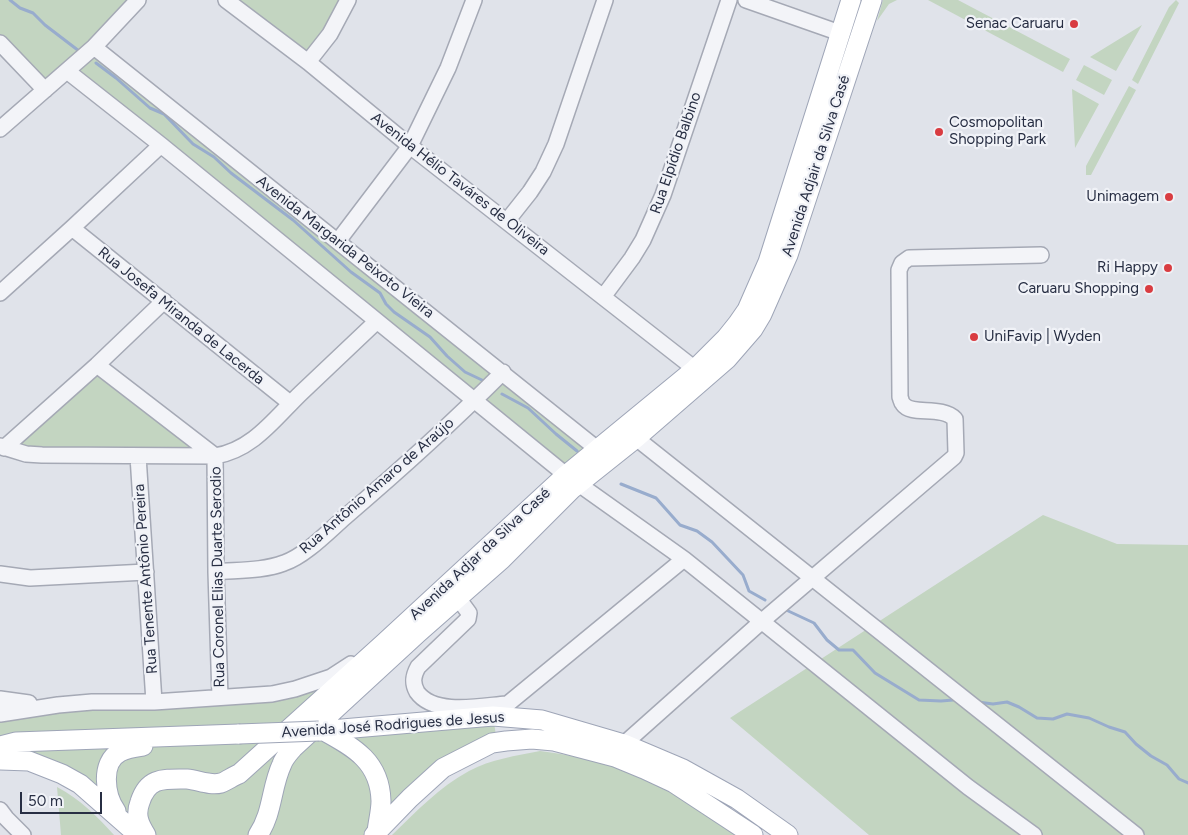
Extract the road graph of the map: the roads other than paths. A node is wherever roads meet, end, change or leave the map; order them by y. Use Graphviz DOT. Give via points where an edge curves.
graph roads {
  1 [pos="138,0"];
  2 [pos="226,0"];
  3 [pos="348,0"];
  4 [pos="474,0"];
  5 [pos="605,0"];
  6 [pos="729,0"];
  7 [pos="746,0"];
  8 [pos="851,0"];
  9 [pos="872,0"];
  10 [pos="840,33"];
  11 [pos="0,43"];
  12 [pos="94,47"];
  13 [pos="308,62"];
  14 [pos="67,70"];
  15 [pos="44,90"];
  16 [pos="0,129"];
  17 [pos="161,145"];
  18 [pos="410,146"];
  19 [pos="507,221"];
  20 [pos="72,228"];
  21 [pos="338,241"];
  22 [pos="1041,256"];
  23 [pos="0,292"];
  24 [pos="603,297"];
  25 [pos="164,301"];
  26 [pos="377,321"];
  27 [pos="745,326"];
  28 [pos="96,365"];
  29 [pos="695,369"];
  30 [pos="503,372"];
  31 [pos="475,400"];
  32 [pos="290,403"];
  33 [pos="636,438"];
  34 [pos="2,447"];
  35 [pos="596,448"];
  36 [pos="138,456"];
  37 [pos="215,456"];
  38 [pos="572,479"];
  39 [pos="684,559"];
  40 [pos="146,572"];
  41 [pos="216,572"];
  42 [pos="0,574"];
  43 [pos="812,579"];
  44 [pos="458,598"];
  45 [pos="762,622"];
  46 [pos="384,643"];
  47 [pos="220,698"];
  48 [pos="0,699"];
  49 [pos="154,702"];
  50 [pos="58,705"];
  51 [pos="499,710"];
  52 [pos="0,714"];
  53 [pos="322,731"];
  54 [pos="168,737"];
  55 [pos="624,744"];
  56 [pos="0,746"];
  57 [pos="0,760"];
  58 [pos="0,810"];
  59 [pos="131,829"];
  60 [pos="1117,829"];
  61 [pos="375,834"];
  62 [pos="23,835"];
  63 [pos="146,835"];
  64 [pos="258,835"];
  65 [pos="753,835"];
  66 [pos="788,835"];
  67 [pos="1034,835"];
  68 [pos="1136,835"];
  1 -- 12 [label="street"];
  2 -- 13 [label="street, Avenida Hélio Taváres de Oliveira"];
  3 -- 13 [label="street" via="330,34"];
  4 -- 18 [label="street" via="448,68"];
  5 -- 19 [label="street" via="544,172"];
  6 -- 24 [label="street, Rua Elpídio Balbino" via="651,222 632,258"];
  7 -- 10 [label="street"];
  8 -- 10 [label="main road, Avenida Adjair da Silva Casé"];
  9 -- 27 [label="main road, Avenida Adjair da Silva Casé" via="788,255 762,314"];
  10 -- 27 [label="main road, Avenida Adjair da Silva Casé" via="768,262 747,310"];
  11 -- 15 [label="street"];
  12 -- 14 [label="street"];
  12 -- 21 [label="street, Avenida Margarida Peixoto Vieira"];
  13 -- 18 [label="street, Avenida Hélio Taváres de Oliveira"];
  14 -- 15 [label="street"];
  14 -- 17 [label="street"];
  15 -- 16 [label="street"];
  17 -- 20 [label="street"];
  17 -- 26 [label="street"];
  18 -- 19 [label="street, Avenida Hélio Taváres de Oliveira"];
  18 -- 21 [label="street"];
  19 -- 24 [label="street, Avenida Hélio Taváres de Oliveira"];
  20 -- 23 [label="street"];
  20 -- 25 [label="street, Rua Josefa Miranda de Lacerda"];
  21 -- 30 [label="street, Avenida Margarida Peixoto Vieira"];
  22 -- 43 [label="street" via="909,258 902,263 899,270 900,397 909,409 944,412 955,419 956,453"];
  24 -- 29 [label="street, Avenida Hélio Taváres de Oliveira"];
  25 -- 28 [label="street"];
  25 -- 32 [label="street, Rua Josefa Miranda de Lacerda"];
  26 -- 31 [label="street"];
  26 -- 32 [label="street"];
  27 -- 29 [label="main road, Avenida Adjar da Silva Casé" via="719,345"];
  27 -- 33 [label="main road, Avenida Adjar da Silva Casé" via="727,359"];
  28 -- 34 [label="street"];
  28 -- 37 [label="street"];
  29 -- 35 [label="main road, Avenida Adjar da Silva Casé"];
  30 -- 31 [label="street, Rua Antônio Amaro de Araújo"];
  30 -- 35 [label="street, Avenida Margarida Peixoto Vieira"];
  31 -- 38 [label="street"];
  31 -- 41 [label="street, Rua Antônio Amaro de Araújo" via="313,545 286,562 270,567"];
  32 -- 37 [label="street" via="250,442"];
  33 -- 38 [label="main road, Avenida Adjar da Silva Casé"];
  33 -- 43 [label="street"];
  34 -- 36 [label="street" via="26,454"];
  35 -- 38 [label="main road, Avenida Adjar da Silva Casé"];
  36 -- 37 [label="street"];
  36 -- 40 [label="street, Rua Tenente Antônio Pereira"];
  37 -- 41 [label="street, Rua Coronel Elias Duarte Serodio"];
  38 -- 39 [label="street"];
  38 -- 44 [label="main road, Avenida Adjar da Silva Casé" via="502,559"];
  38 -- 46 [label="main road, Avenida Adjar da Silva Casé"];
  39 -- 45 [label="street"];
  39 -- 51 [label="street"];
  40 -- 42 [label="street" via="30,578"];
  40 -- 49 [label="street, Rua Tenente Antônio Pereira"];
  41 -- 47 [label="street, Rua Coronel Elias Duarte Serodio"];
  43 -- 45 [label="street"];
  43 -- 60 [label="street"];
  44 -- 51 [label="street" via="469,613 468,620 418,667 413,676 414,688 429,702 442,706"];
  44 -- 64 [label="main road, Avenida Adjar da Silva Casé" via="282,762 269,814"];
  45 -- 55 [label="street"];
  45 -- 67 [label="street"];
  46 -- 47 [label="street" via="331,677 272,694"];
  46 -- 63 [label="main road, Avenida Adjar da Silva Casé" via="246,768 221,783 156,780 145,790 137,810 140,826"];
  47 -- 49 [label="street"];
  48 -- 50 [label="street"];
  49 -- 50 [label="street"];
  50 -- 52 [label="street"];
  51 -- 53 [label="main road, Avenida José Rodrigues de Jesus"];
  51 -- 55 [label="main road, Avenida José Rodrigues de Jesus"];
  53 -- 54 [label="main road, Avenida José Rodrigues de Jesus, bridge"];
  53 -- 61 [label="main road" via="346,743 368,760 379,782 381,801"];
  54 -- 56 [label="main road, Avenida José Rodrigues de Jesus" via="16,742"];
  54 -- 59 [label="main road" via="119,752 109,765 106,792 110,803"];
  55 -- 66 [label="main road, Avenida José Rodrigues de Jesus" via="712,784"];
  57 -- 59 [label="main road" via="29,760 54,770 80,784"];
  58 -- 62 [label="street"];
  60 -- 68 [label="street"];
  61 -- 65 [label="main road, Avenida José Rodrigues de Jesus" via="443,768 492,743 532,739 554,741 614,757 644,769 674,784"];
}
